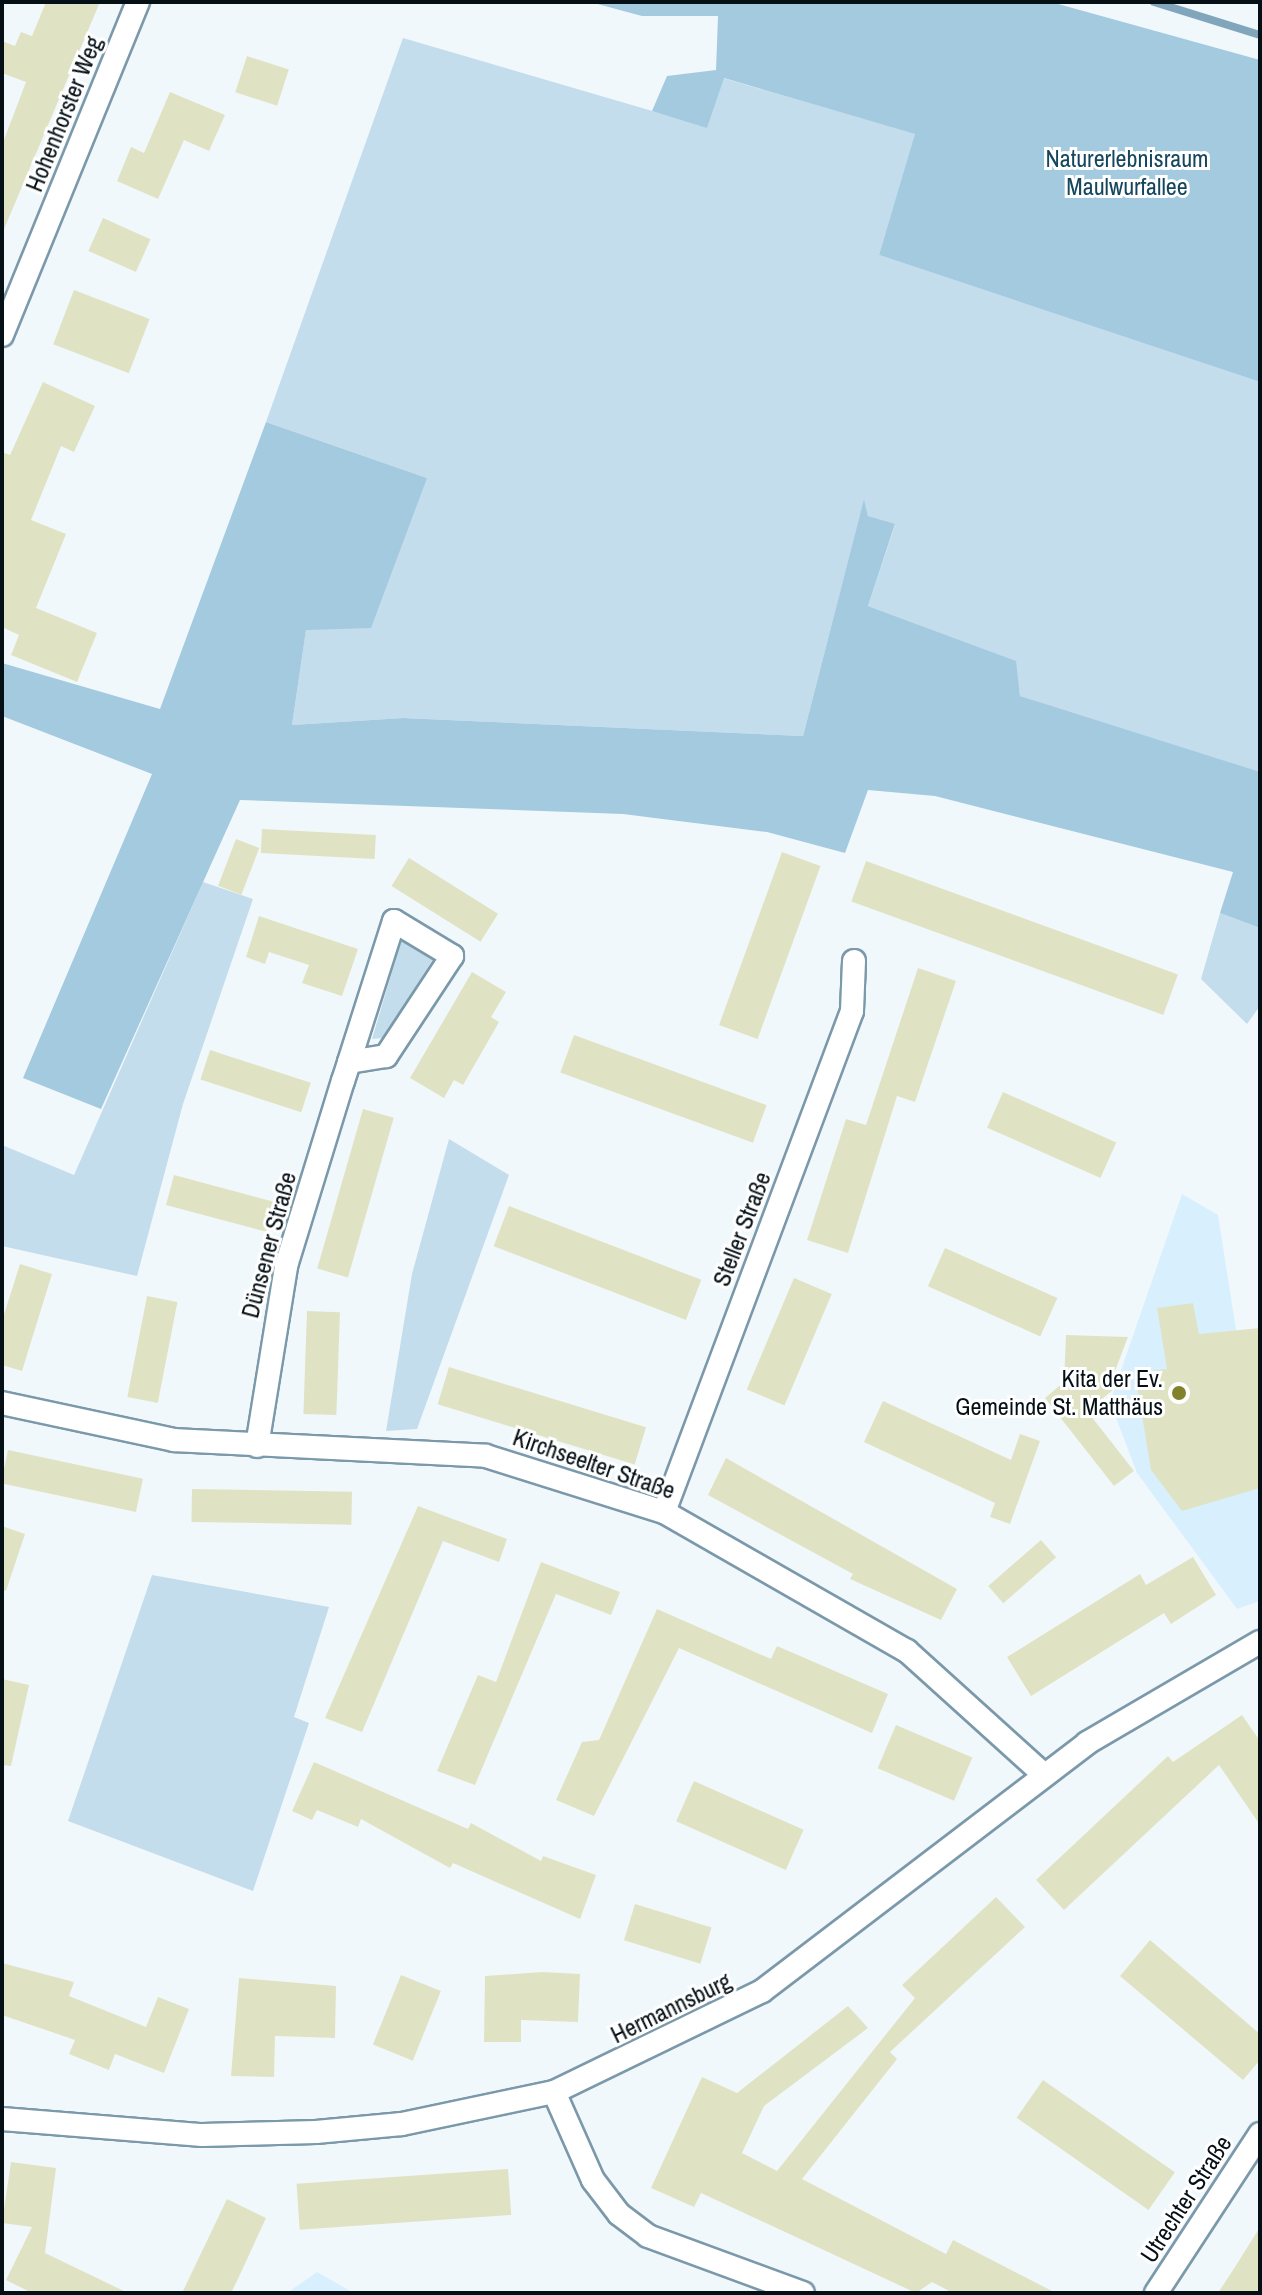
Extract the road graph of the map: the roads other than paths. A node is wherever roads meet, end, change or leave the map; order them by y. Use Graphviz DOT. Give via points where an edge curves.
graph roads {
  1 [pos="138,2"];
  2 [pos="2,335"];
  3 [pos="854,961"];
  4 [pos="349,1062"];
  5 [pos="2,1403"];
  6 [pos="257,1446"];
  7 [pos="664,1512"];
  8 [pos="1260,1642"];
  9 [pos="1044,1775"];
  10 [pos="554,2092"];
  11 [pos="2,2119"];
  12 [pos="1260,2134"];
  13 [pos="803,2293"];
  14 [pos="1156,2293"];
  1 -- 2 [label="street, Hohenhorster Weg"];
  3 -- 7 [label="street, Steller Straße" via="852,1011"];
  4 -- 4 [label="street, Dünsener Straße" via="386,1056 452,956 394,921"];
  4 -- 6 [label="street, Dünsener Straße" via="286,1266"];
  5 -- 6 [label="street, Kirchseelter Straße" via="110,1430"];
  6 -- 7 [label="street, Kirchseelter Straße" via="486,1456"];
  7 -- 9 [label="street, Kirchseelter Straße" via="907,1651"];
  8 -- 9 [label="street, Hermannsburg"];
  9 -- 10 [label="street, Hermannsburg" via="789,1974"];
  10 -- 11 [label="street, Hermannsburg" via="432,2119 316,2132 202,2135"];
  10 -- 13 [label="street" via="593,2180 619,2214 648,2236"];
  12 -- 14 [label="street, Utrechter Straße"];
}
